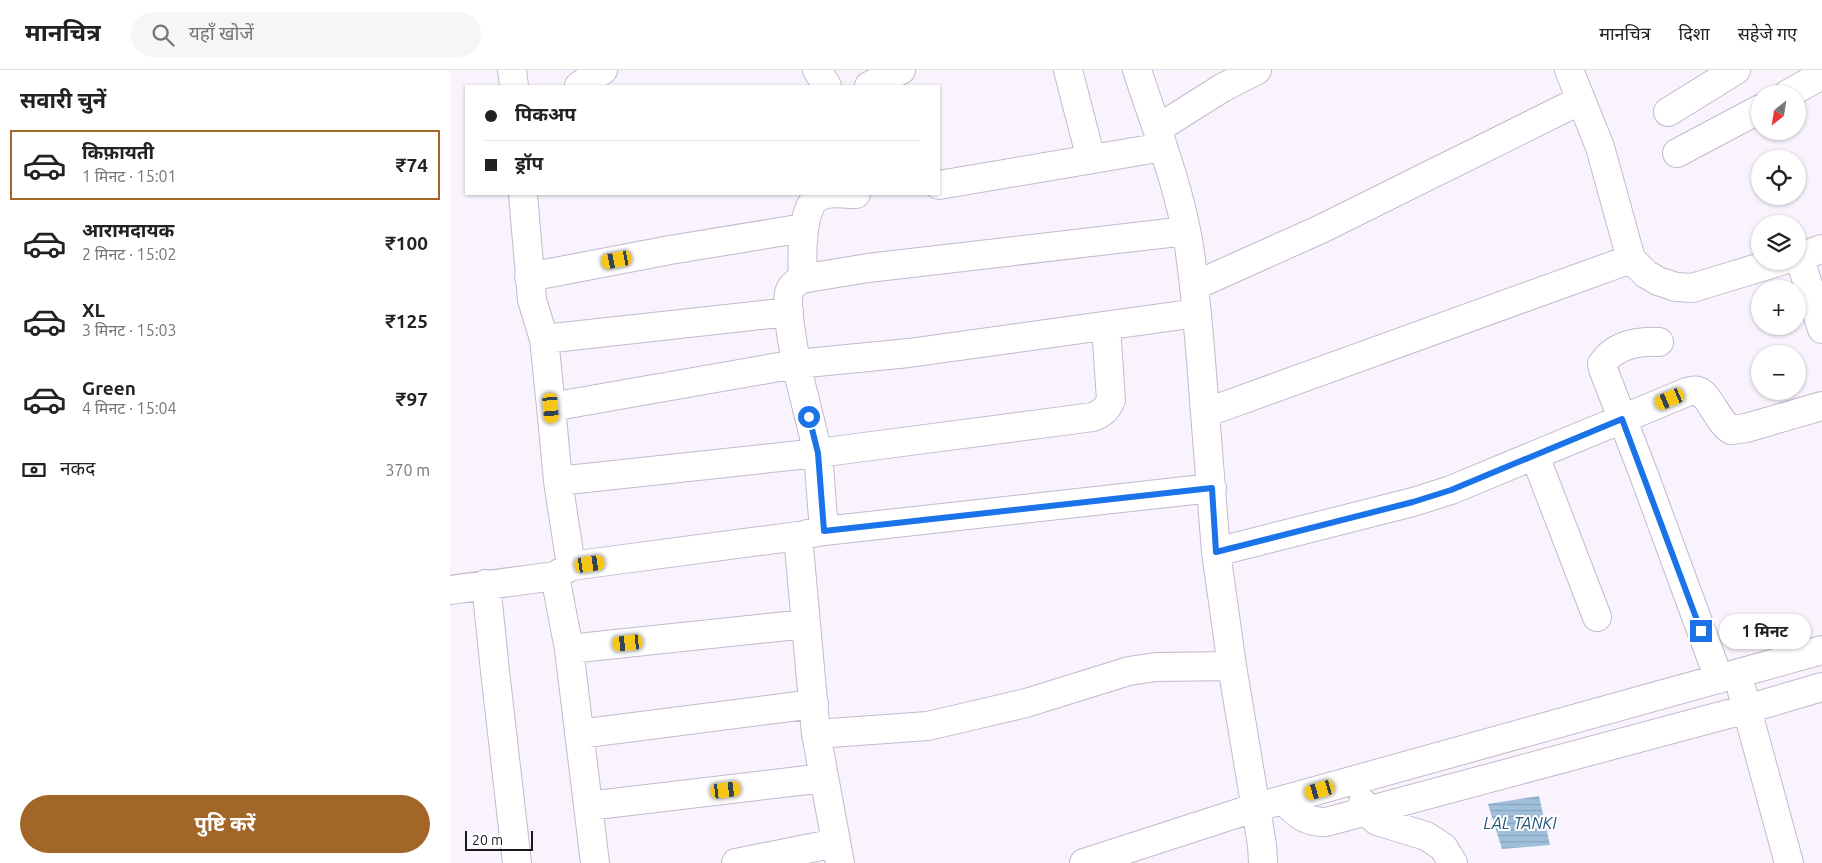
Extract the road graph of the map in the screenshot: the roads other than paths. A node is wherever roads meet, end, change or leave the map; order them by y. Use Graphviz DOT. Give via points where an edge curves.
graph roads {
  1 [pos="512,70"];
  2 [pos="602,70"];
  3 [pos="817,70"];
  4 [pos="901,70"];
  5 [pos="1068,70"];
  6 [pos="1137,70"];
  7 [pos="1257,70"];
  8 [pos="1569,70"];
  9 [pos="1736,70"];
  10 [pos="1817,74"];
  11 [pos="514,85"];
  12 [pos="580,85"];
  13 [pos="826,85"];
  14 [pos="871,85"];
  15 [pos="1801,85"];
  16 [pos="1581,100"];
  17 [pos="1668,112"];
  18 [pos="1751,114"];
  19 [pos="1160,138"];
  20 [pos="1677,153"];
  21 [pos="1092,159"];
  22 [pos="940,186"];
  23 [pos="522,195"];
  24 [pos="838,195"];
  25 [pos="804,228"];
  26 [pos="1186,231"];
  27 [pos="1631,259"];
  28 [pos="1753,270"];
  29 [pos="1804,270"];
  30 [pos="529,277"];
  31 [pos="802,279"];
  32 [pos="1194,286"];
  33 [pos="789,312"];
  34 [pos="1197,313"];
  35 [pos="1106,326"];
  36 [pos="1822,329"];
  37 [pos="544,339"];
  38 [pos="1659,342"];
  39 [pos="796,364"];
  40 [pos="1822,406"];
  41 [pos="551,408"];
  42 [pos="1206,413"];
  43 [pos="1622,419"];
  44 [pos="818,453"];
  45 [pos="1534,456"];
  46 [pos="558,482"];
  47 [pos="1212,488"];
  48 [pos="824,531"];
  49 [pos="798,536"];
  50 [pos="1216,552"];
  51 [pos="563,571"];
  52 [pos="486,584"];
  53 [pos="450,590"];
  54 [pos="1598,617"];
  55 [pos="806,624"];
  56 [pos="569,649"];
  57 [pos="1822,650"];
  58 [pos="1232,666"];
  59 [pos="1728,677"];
  60 [pos="1822,687"];
  61 [pos="814,704"];
  62 [pos="1747,709"];
  63 [pos="579,734"];
  64 [pos="816,734"];
  65 [pos="824,778"];
  66 [pos="1357,780"];
  67 [pos="1283,800"];
  68 [pos="588,806"];
  69 [pos="1254,808"];
  70 [pos="1368,812"];
  71 [pos="838,853"];
  72 [pos="517,863"];
  73 [pos="595,863"];
  74 [pos="736,863"];
  75 [pos="1084,863"];
  76 [pos="1263,863"];
  77 [pos="1453,863"];
  78 [pos="1790,863"];
  1 -- 11 [label="street"];
  2 -- 12 [label="street"];
  3 -- 13 [label="street"];
  4 -- 14 [label="street"];
  5 -- 21 [label="street"];
  6 -- 19 [label="street"];
  7 -- 19 [label="street" via="1222,88"];
  8 -- 16 [label="street"];
  9 -- 17 [label="street"];
  10 -- 15 [label="street"];
  16 -- 27 [label="street" via="1600,147"];
  16 -- 32 [label="street" via="1321,229"];
  18 -- 20 [label="street"];
  19 -- 21 [label="street"];
  19 -- 26 [label="street"];
  21 -- 22 [label="street"];
  23 -- 30 [label="street"];
  24 -- 25 [label="street" via="819,196 812,204"];
  25 -- 30 [label="street"];
  25 -- 31 [label="street"];
  26 -- 31 [label="street" via="887,265"];
  26 -- 32 [label="street"];
  27 -- 28 [label="street" via="1646,274 1676,287 1692,288"];
  27 -- 42 [label="street"];
  29 -- 36 [label="street"];
  30 -- 37 [label="street"];
  31 -- 33 [label="street" via="790,290"];
  32 -- 34 [label="street"];
  33 -- 37 [label="street"];
  33 -- 39 [label="street"];
  34 -- 35 [label="street"];
  34 -- 42 [label="street"];
  35 -- 39 [label="street" via="910,353"];
  35 -- 44 [label="street" via="1111,400 1108,408 1093,417"];
  37 -- 41 [label="street"];
  38 -- 43 [label="street" via="1644,341 1612,352 1602,364"];
  39 -- 41 [label="street"];
  39 -- 44 [label="street"];
  40 -- 43 [label="street" via="1731,430 1722,423 1703,393 1696,390"];
  41 -- 46 [label="street"];
  42 -- 47 [label="street"];
  43 -- 45 [label="street"];
  43 -- 59 [label="street"];
  44 -- 46 [label="street"];
  44 -- 48 [label="street"];
  45 -- 50 [label="street" via="1413,502"];
  45 -- 54 [label="street"];
  46 -- 51 [label="street"];
  47 -- 48 [label="street"];
  47 -- 50 [label="street"];
  48 -- 49 [label="street"];
  49 -- 51 [label="street"];
  49 -- 55 [label="street"];
  50 -- 58 [label="street"];
  51 -- 52 [label="street"];
  51 -- 56 [label="street"];
  52 -- 53 [label="street"];
  52 -- 72 [label="street"];
  55 -- 56 [label="street"];
  55 -- 61 [label="street"];
  56 -- 63 [label="street"];
  57 -- 59 [label="street"];
  58 -- 64 [label="street" via="1156,667 1129,671 1026,703 928,726"];
  58 -- 69 [label="street"];
  59 -- 62 [label="street"];
  59 -- 66 [label="street"];
  60 -- 62 [label="street"];
  61 -- 63 [label="street"];
  61 -- 64 [label="street"];
  62 -- 70 [label="street"];
  62 -- 78 [label="street"];
  63 -- 68 [label="street"];
  64 -- 65 [label="street"];
  65 -- 68 [label="street"];
  65 -- 71 [label="street"];
  66 -- 67 [label="street"];
  66 -- 70 [label="street"];
  67 -- 69 [label="street"];
  67 -- 70 [label="street" via="1311,822 1326,822"];
  68 -- 73 [label="street"];
  69 -- 75 [label="street"];
  69 -- 76 [label="street"];
  70 -- 77 [label="street" via="1377,821 1426,836 1443,847"];
  71 -- 74 [label="street"];
}
